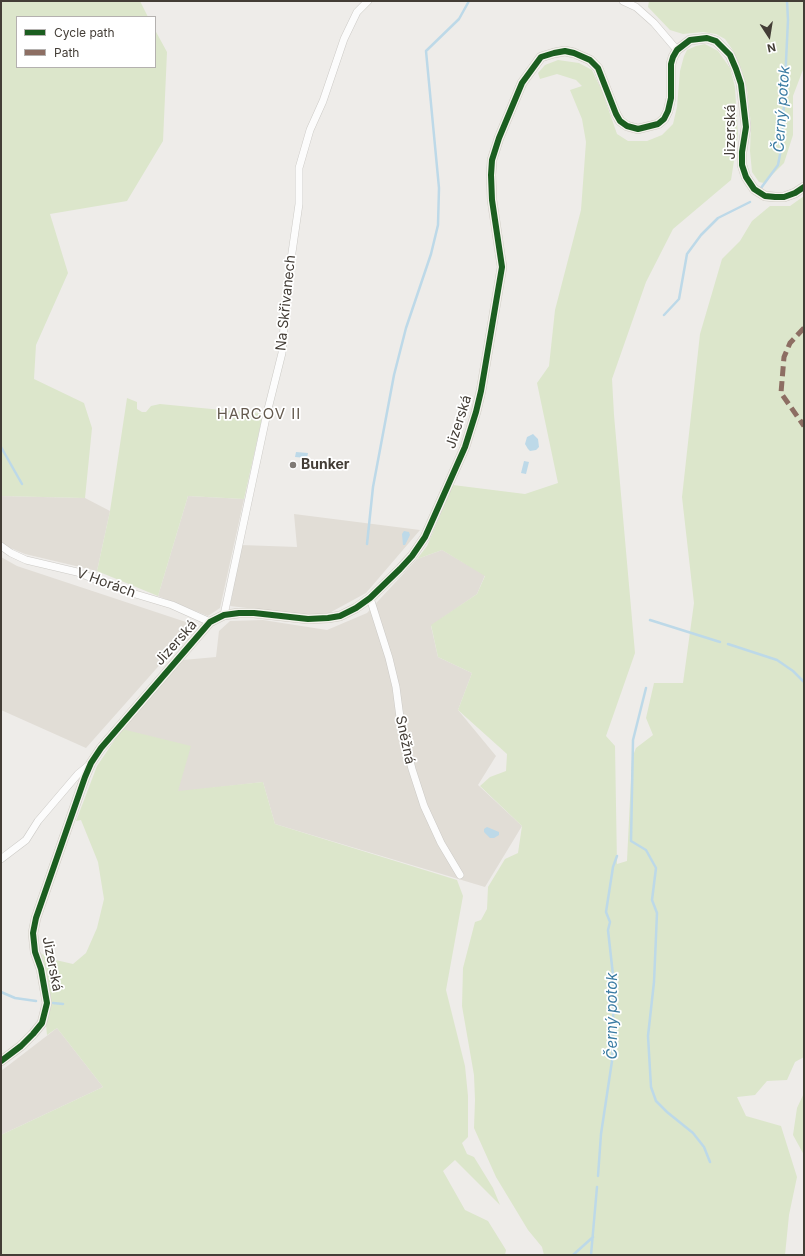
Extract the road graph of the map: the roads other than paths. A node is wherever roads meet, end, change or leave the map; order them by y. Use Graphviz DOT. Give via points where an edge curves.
graph roads {
  1 [pos="368,1"];
  2 [pos="623,1"];
  3 [pos="677,50"];
  4 [pos="804,186"];
  5 [pos="1,546"];
  6 [pos="370,598"];
  7 [pos="224,615"];
  8 [pos="210,622"];
  9 [pos="91,763"];
  10 [pos="1,859"];
  11 [pos="460,875"];
  12 [pos="1,1061"];
  1 -- 7 [label="street, Na Skřivanech" via="357,12 344,39 323,101 310,130 299,168 299,204 287,287 282,352"];
  2 -- 3 [label="street" via="636,7 654,23"];
  3 -- 4 [label="street, Jizerská" via="690,40 707,38 716,41 730,56 741,84 746,126 742,165 754,189 765,196 784,198 795,194"];
  3 -- 6 [label="street, Jizerská" via="672,57 671,98 668,111 658,124 643,128 627,126 620,121 598,68 590,60 574,53 554,53 541,57 522,83 492,160 492,200 502,267 476,412 464,447 425,537 408,560"];
  5 -- 8 [label="street, V Horách" via="26,560 77,572 122,590 172,605"];
  6 -- 7 [label="street, Jizerská" via="345,614 328,618 308,619 254,613"];
  6 -- 11 [label="street, Sněžná" via="396,687 401,725 419,792 441,843"];
  7 -- 8 [label="street, Jizerská"];
  8 -- 9 [label="street, Jizerská" via="101,748"];
  9 -- 10 [label="street, Jizerská" via="78,774 26,840"];
  9 -- 12 [label="street, Jizerská" via="36,918 33,933 47,1003 42,1023 34,1034"];
}
